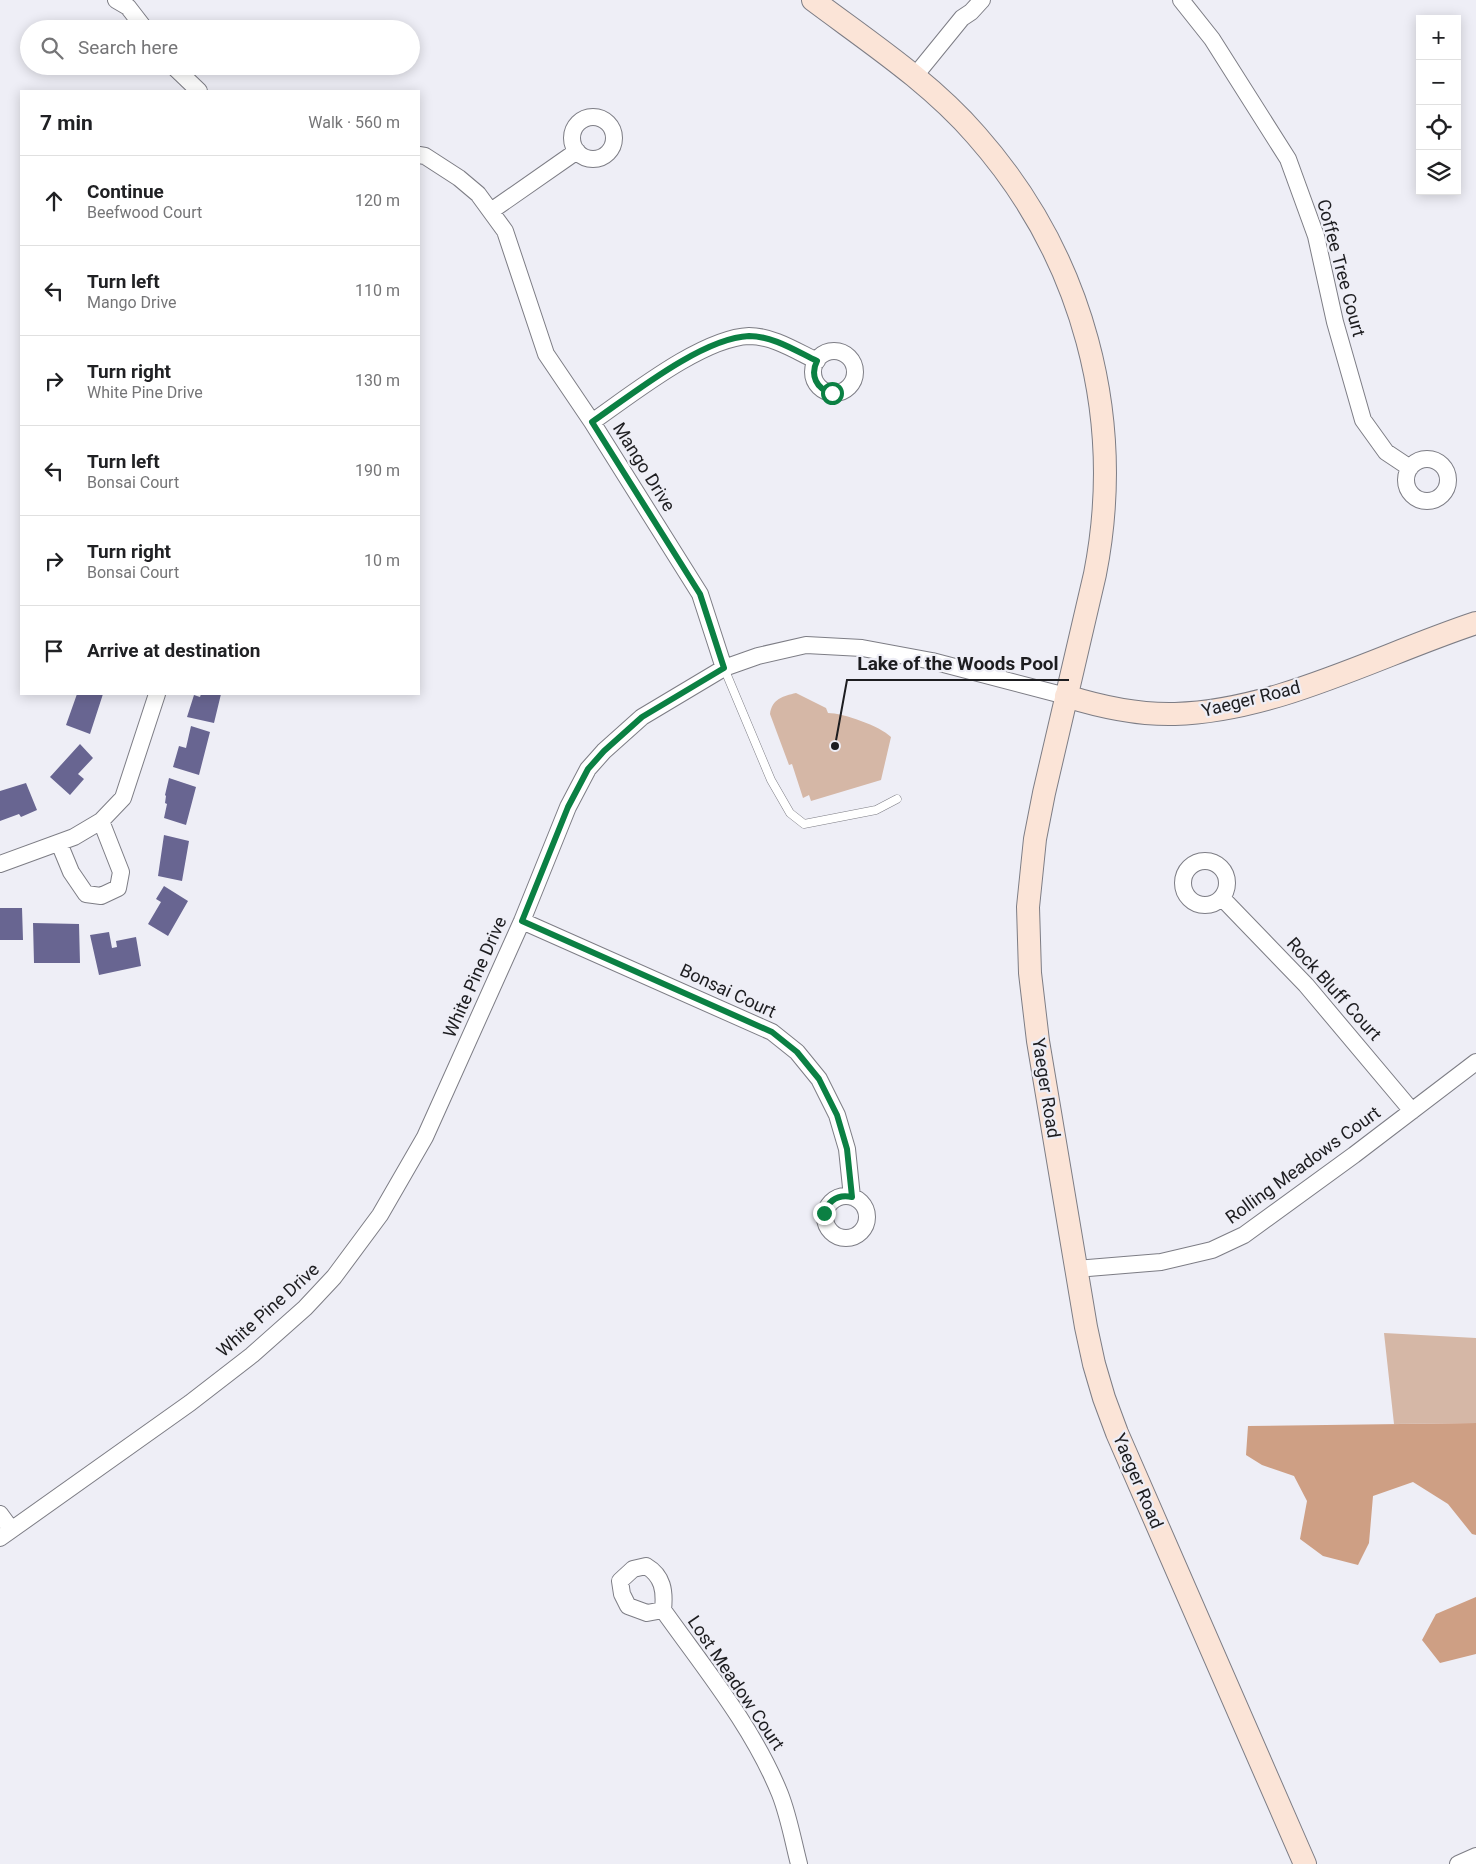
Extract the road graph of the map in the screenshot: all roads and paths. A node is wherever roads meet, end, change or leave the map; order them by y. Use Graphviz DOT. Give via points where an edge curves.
graph roads {
  1 [pos="116,0"];
  2 [pos="813,0"];
  3 [pos="982,0"];
  4 [pos="1181,0"];
  5 [pos="138,20"];
  6 [pos="182,75"];
  7 [pos="914,77"];
  8 [pos="198,90"];
  9 [pos="577,151"];
  10 [pos="420,155"];
  11 [pos="491,211"];
  12 [pos="817,361"];
  13 [pos="592,422"];
  14 [pos="1410,468"];
  15 [pos="1476,624"];
  16 [pos="724,668"];
  17 [pos="158,695"];
  18 [pos="1066,696"];
  19 [pos="897,799"];
  20 [pos="101,822"];
  21 [pos="59,843"];
  22 [pos="0,864"];
  23 [pos="1222,898"];
  24 [pos="522,921"];
  25 [pos="1476,1062"];
  26 [pos="1412,1110"];
  27 [pos="852,1197"];
  28 [pos="1076,1269"];
  29 [pos="0,1514"];
  30 [pos="5,1533"];
  31 [pos="663,1610"];
  32 [pos="1476,1856"];
  33 [pos="799,1864"];
  34 [pos="1305,1864"];
  35 [pos="1458,1864"];
  1 -- 5 [label="street" via="128,7"];
  2 -- 7 [label="street"];
  3 -- 7 [label="street" via="962,18"];
  4 -- 14 [label="street, Coffee Tree Court" via="1212,39 1288,159 1316,236 1335,322 1363,420 1386,452"];
  6 -- 8 [label="street"];
  7 -- 18 [label="street" via="975,134 1027,202 1066,277 1095,368 1106,452 1102,540"];
  9 -- 11 [label="street"];
  10 -- 11 [label="street, Mango Drive" via="459,178 478,194"];
  11 -- 13 [label="street, Mango Drive" via="506,231 546,354"];
  12 -- 13 [label="street" via="770,339 748,336 723,342 676,364"];
  13 -- 16 [label="street, Mango Drive" via="700,594"];
  15 -- 18 [label="street, Yaeger Road" via="1308,685 1237,706 1173,714 1100,706"];
  16 -- 18 [label="street, White Pine Drive" via="758,656 806,646 862,648 932,661"];
  16 -- 19 [label="lane" via="771,780 790,813 804,824 876,810"];
  16 -- 24 [label="street, White Pine Drive" via="642,717 588,769 568,807"];
  17 -- 20 [label="street" via="123,798"];
  18 -- 28 [label="street, Yaeger Road" via="1035,840 1028,938 1038,1042"];
  20 -- 21 [label="street"];
  20 -- 21 [label="street" via="121,872 118,888 101,896 86,894 71,872"];
  21 -- 22 [label="street"];
  23 -- 26 [label="street, Rock Bluff Court" via="1306,985"];
  24 -- 27 [label="street, Bonsai Court" via="772,1032 797,1052 819,1079 837,1115 847,1149"];
  24 -- 30 [label="street, White Pine Drive" via="425,1137 380,1215 334,1277 252,1355 190,1403"];
  25 -- 26 [label="street, Rolling Meadows Court"];
  26 -- 28 [label="street, Rolling Meadows Court" via="1244,1235 1212,1250 1161,1262"];
  28 -- 34 [label="street, Yaeger Road" via="1104,1398"];
  29 -- 30 [label="street"];
  31 -- 33 [label="street, Lost Meadow Court" via="739,1717 767,1766 788,1817"];
  32 -- 35 [label="street"];
}
